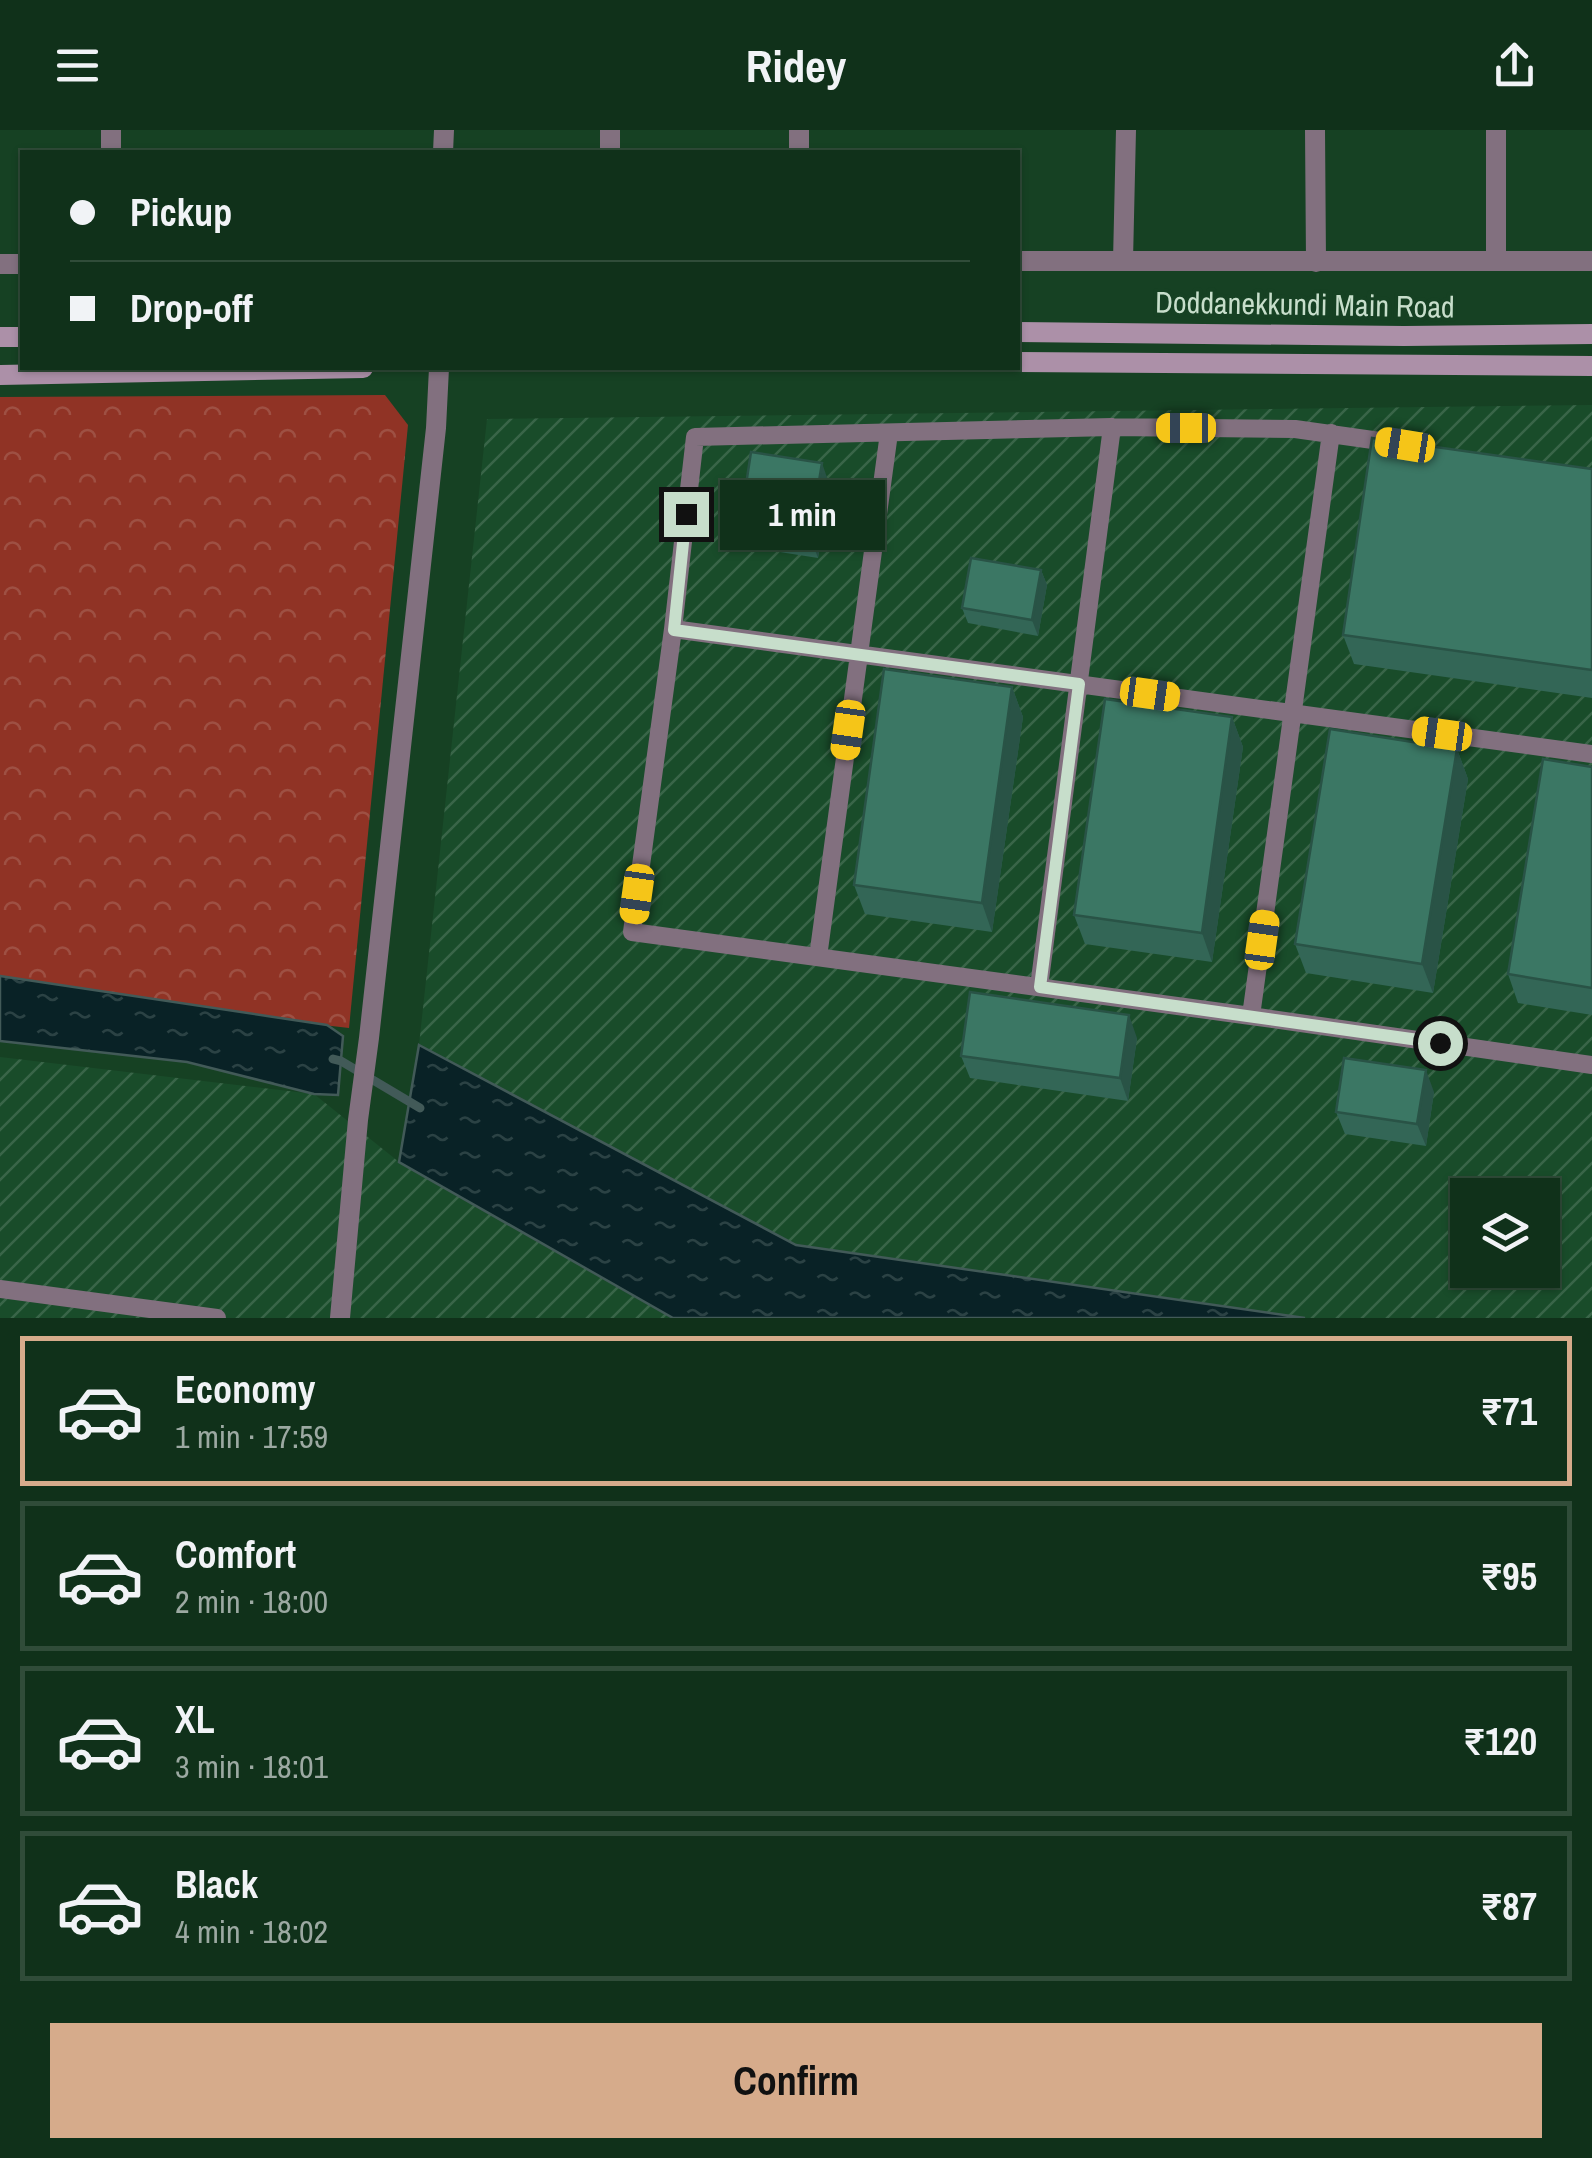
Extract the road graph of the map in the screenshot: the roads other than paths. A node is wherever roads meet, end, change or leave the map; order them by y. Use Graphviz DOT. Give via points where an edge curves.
graph roads {
  1 [pos="1126,130"];
  2 [pos="1316,130"];
  3 [pos="1496,130"];
  4 [pos="1123,261"];
  5 [pos="1496,261"];
  6 [pos="1592,261"];
  7 [pos="1020,262"];
  8 [pos="1316,262"];
  9 [pos="1020,332"];
  10 [pos="1592,334"];
  11 [pos="1020,362"];
  12 [pos="1592,366"];
  13 [pos="259,370"];
  14 [pos="439,370"];
  15 [pos="0,375"];
  16 [pos="1112,428"];
  17 [pos="889,433"];
  18 [pos="1330,433"];
  19 [pos="1405,445"];
  20 [pos="674,630"];
  21 [pos="859,654"];
  22 [pos="1079,684"];
  23 [pos="1293,714"];
  24 [pos="1592,754"];
  25 [pos="818,957"];
  26 [pos="1040,987"];
  27 [pos="1251,1016"];
  28 [pos="1592,1066"];
  29 [pos="0,1289"];
  30 [pos="191,1317"];
  31 [pos="217,1318"];
  32 [pos="340,1318"];
  1 -- 4 [label="street"];
  2 -- 8 [label="street"];
  3 -- 5 [label="street"];
  4 -- 7 [label="street"];
  4 -- 8 [label="street"];
  5 -- 6 [label="street"];
  5 -- 8 [label="street"];
  9 -- 10 [label="street, Doddanekkundi Main Road"];
  11 -- 12 [label="street, Doddanekkundi Main Road"];
  13 -- 15 [label="street"];
  14 -- 32 [label="street"];
  16 -- 17 [label="lane"];
  16 -- 18 [label="lane"];
  16 -- 22 [label="lane"];
  17 -- 20 [label="lane" via="695,437"];
  17 -- 21 [label="lane"];
  18 -- 19 [label="lane"];
  18 -- 23 [label="lane"];
  20 -- 21 [label="lane"];
  20 -- 25 [label="lane" via="632,932"];
  21 -- 22 [label="lane"];
  21 -- 25 [label="lane"];
  22 -- 23 [label="lane"];
  22 -- 26 [label="lane"];
  23 -- 24 [label="lane"];
  23 -- 27 [label="lane"];
  25 -- 26 [label="lane"];
  26 -- 27 [label="lane"];
  27 -- 28 [label="lane"];
  29 -- 30 [label="lane"];
  30 -- 31 [label="lane"];
}
